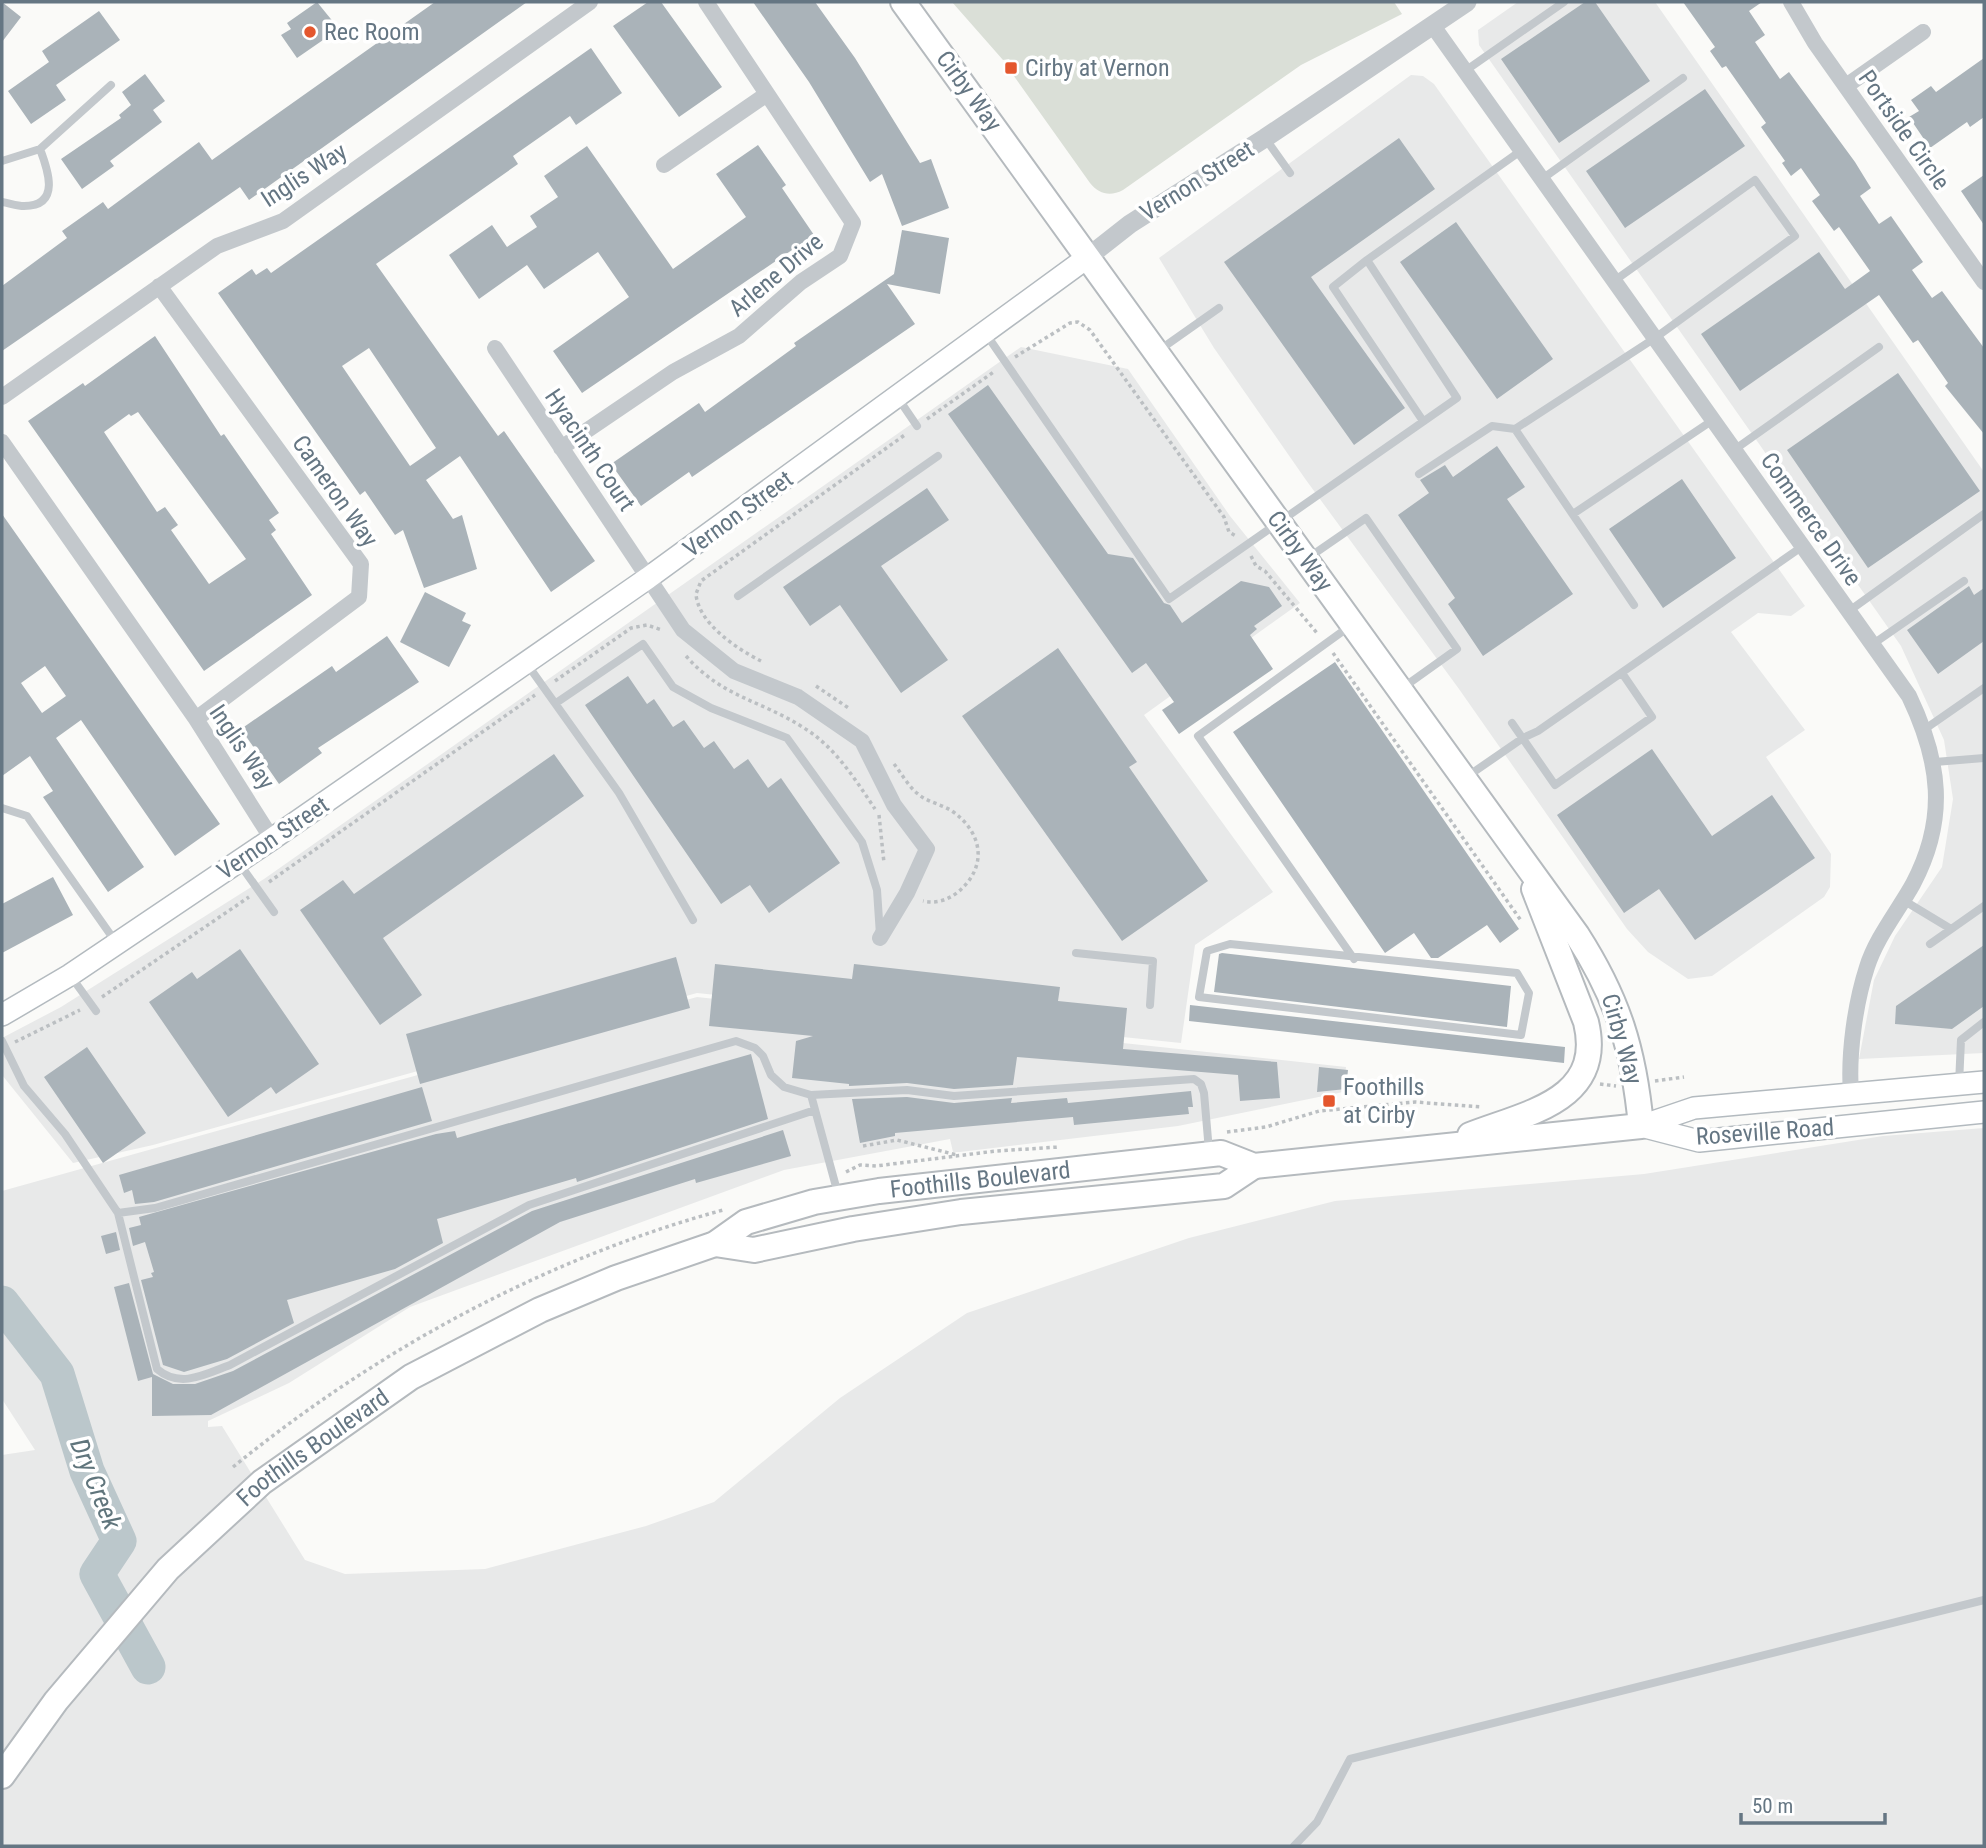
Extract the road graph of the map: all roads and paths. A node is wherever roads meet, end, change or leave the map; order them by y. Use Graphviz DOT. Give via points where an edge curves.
graph roads {
  1 [pos="590,2"];
  2 [pos="706,2"];
  3 [pos="903,2"];
  4 [pos="1467,2"];
  5 [pos="1564,2"];
  6 [pos="1791,2"];
  7 [pos="1433,26"];
  8 [pos="1923,32"];
  9 [pos="1465,71"];
  10 [pos="1684,78"];
  11 [pos="111,85"];
  12 [pos="1846,86"];
  13 [pos="767,94"];
  14 [pos="1265,138"];
  15 [pos="40,149"];
  16 [pos="1522,150"];
  17 [pos="2,161"];
  18 [pos="664,165"];
  19 [pos="1290,173"];
  20 [pos="1542,179"];
  21 [pos="2,202"];
  22 [pos="1088,257"];
  23 [pos="1367,260"];
  24 [pos="1614,281"];
  25 [pos="1984,282"];
  26 [pos="159,286"];
  27 [pos="1219,308"];
  28 [pos="986,334"];
  29 [pos="1654,338"];
  30 [pos="1879,347"];
  31 [pos="495,348"];
  32 [pos="1156,352"];
  33 [pos="2,397"];
  34 [pos="898,398"];
  35 [pos="1713,420"];
  36 [pos="1423,421"];
  37 [pos="917,426"];
  38 [pos="1515,429"];
  39 [pos="2,442"];
  40 [pos="561,448"];
  41 [pos="1734,450"];
  42 [pos="938,456"];
  43 [pos="1419,474"];
  44 [pos="1573,514"];
  45 [pos="1984,514"];
  46 [pos="1279,522"];
  47 [pos="1803,546"];
  48 [pos="1306,560"];
  49 [pos="648,578"];
  50 [pos="1964,581"];
  51 [pos="738,596"];
  52 [pos="1634,605"];
  53 [pos="1849,611"];
  54 [pos="1352,624"];
  55 [pos="1873,644"];
  56 [pos="526,663"];
  57 [pos="1622,673"];
  58 [pos="1984,688"];
  59 [pos="1399,690"];
  60 [pos="556,703"];
  61 [pos="196,719"];
  62 [pos="1512,723"];
  63 [pos="1925,729"];
  64 [pos="1522,738"];
  65 [pos="1984,758"];
  66 [pos="1935,762"];
  67 [pos="1462,780"];
  68 [pos="2,808"];
  69 [pos="272,839"];
  70 [pos="1524,861"];
  71 [pos="238,862"];
  72 [pos="1903,900"];
  73 [pos="1984,906"];
  74 [pos="274,912"];
  75 [pos="693,919"];
  76 [pos="1951,929"];
  77 [pos="880,938"];
  78 [pos="117,943"];
  79 [pos="1930,944"];
  80 [pos="1076,953"];
  81 [pos="1354,958"];
  82 [pos="70,975"];
  83 [pos="1150,1005"];
  84 [pos="96,1011"];
  85 [pos="2,1016"];
  86 [pos="1984,1021"];
  87 [pos="2,1041"];
  88 [pos="1984,1082"];
  89 [pos="1959,1084"];
  90 [pos="1851,1093"];
  91 [pos="811,1095"];
  92 [pos="815,1110"];
  93 [pos="1984,1112"];
  94 [pos="1641,1126"];
  95 [pos="863,1146"];
  96 [pos="1436,1148"];
  97 [pos="1209,1154"];
  98 [pos="959,1155"];
  99 [pos="1254,1166"];
  100 [pos="839,1197"];
  101 [pos="118,1213"];
  102 [pos="715,1244"];
  103 [pos="1984,1600"];
  104 [pos="2,1776"];
  105 [pos="1294,1846"];
  1 -- 26 [label="street, Inglis Way" via="283,221 217,246"];
  2 -- 13 [label="street, Arlene Drive"];
  3 -- 22 [label="main road, Cirby Way"];
  4 -- 7 [label="street, Vernon Street"];
  5 -- 9 [label="lane"];
  6 -- 12 [label="street, Portside Circle"];
  7 -- 9 [label="street, Commerce Drive"];
  7 -- 14 [label="street, Vernon Street"];
  8 -- 12 [label="street"];
  9 -- 16 [label="street, Commerce Drive"];
  10 -- 20 [label="lane"];
  11 -- 15 [label="lane"];
  12 -- 25 [label="street, Portside Circle"];
  13 -- 18 [label="street"];
  13 -- 40 [label="street, Arlene Drive" via="853,223 839,256 739,336 673,372"];
  14 -- 19 [label="lane"];
  14 -- 22 [label="street, Vernon Street" via="1130,224"];
  15 -- 17 [label="lane"];
  15 -- 21 [label="lane" via="51,177 42,201 25,206"];
  16 -- 20 [label="street, Commerce Drive"];
  16 -- 23 [label="lane"];
  20 -- 24 [label="street, Commerce Drive"];
  22 -- 28 [label="main road, Vernon Street"];
  22 -- 32 [label="main road, Cirby Way"];
  23 -- 36 [label="lane" via="1333,287"];
  23 -- 36 [label="lane" via="1457,398"];
  24 -- 29 [label="street, Commerce Drive"];
  24 -- 29 [label="lane" via="1755,180 1795,236"];
  26 -- 33 [label="street, Inglis Way"];
  26 -- 61 [label="street, Cameron Way" via="362,564 359,597"];
  27 -- 32 [label="lane"];
  28 -- 34 [label="main road, Vernon Street"];
  28 -- 46 [label="lane" via="1170,599"];
  29 -- 35 [label="street, Commerce Drive"];
  29 -- 38 [label="lane"];
  30 -- 41 [label="lane"];
  31 -- 40 [label="street, Hyacinth Court"];
  32 -- 46 [label="main road, Cirby Way"];
  34 -- 37 [label="lane"];
  34 -- 49 [label="main road, Vernon Street"];
  35 -- 41 [label="street, Commerce Drive"];
  35 -- 44 [label="lane"];
  36 -- 46 [label="lane"];
  38 -- 43 [label="lane" via="1492,426"];
  38 -- 44 [label="lane"];
  39 -- 61 [label="street, Inglis Way"];
  40 -- 49 [label="street, Hyacinth Court"];
  41 -- 47 [label="street, Commerce Drive"];
  42 -- 51 [label="lane"];
  44 -- 52 [label="lane"];
  45 -- 53 [label="lane"];
  46 -- 48 [label="main road, Cirby Way"];
  47 -- 53 [label="street, Commerce Drive"];
  47 -- 57 [label="lane"];
  48 -- 54 [label="main road, Cirby Way"];
  48 -- 59 [label="lane" via="1366,518 1457,649"];
  49 -- 56 [label="main road, Vernon Street"];
  49 -- 77 [label="street, Hyacinth Court" via="683,630 734,671 798,696 862,741 894,805 927,849"];
  50 -- 55 [label="lane"];
  53 -- 55 [label="street, Commerce Drive"];
  54 -- 59 [label="main road, Cirby Way"];
  54 -- 81 [label="lane" via="1198,736"];
  55 -- 63 [label="street, Commerce Drive" via="1909,696"];
  56 -- 60 [label="lane"];
  56 -- 69 [label="main road, Vernon Street"];
  57 -- 64 [label="lane"];
  57 -- 64 [label="lane" via="1652,717 1555,785"];
  58 -- 63 [label="lane"];
  59 -- 67 [label="main road, Cirby Way"];
  60 -- 75 [label="lane" via="619,793"];
  60 -- 77 [label="lane" via="643,644 673,687 711,708 787,738 862,842 877,890"];
  61 -- 69 [label="street, Inglis Way"];
  62 -- 64 [label="lane"];
  63 -- 66 [label="street, Commerce Drive"];
  64 -- 67 [label="lane"];
  65 -- 66 [label="lane"];
  66 -- 72 [label="street, Commerce Drive" via="1930,841"];
  67 -- 70 [label="main road, Cirby Way"];
  68 -- 78 [label="lane" via="27,816"];
  69 -- 71 [label="main road, Vernon Street"];
  70 -- 94 [label="main road, Cirby Way" via="1609,989 1634,1065"];
  70 -- 96 [label="main road" via="1586,1022 1588,1062 1571,1089 1549,1104"];
  71 -- 74 [label="lane"];
  71 -- 78 [label="main road, Vernon Street"];
  72 -- 76 [label="lane"];
  72 -- 90 [label="street, Commerce Drive" via="1867,967 1849,1063"];
  73 -- 76 [label="lane"];
  76 -- 79 [label="lane"];
  78 -- 82 [label="main road, Vernon Street"];
  80 -- 83 [label="lane" via="1153,961"];
  81 -- 81 [label="lane" via="1517,973 1530,993 1521,1035 1199,996 1208,951 1230,944"];
  82 -- 84 [label="lane"];
  82 -- 85 [label="main road, Vernon Street"];
  86 -- 89 [label="lane" via="1961,1040"];
  87 -- 101 [label="lane" via="24,1086 65,1134"];
  88 -- 89 [label="main road, Roseville Road"];
  89 -- 90 [label="main road, Roseville Road"];
  90 -- 94 [label="main road, Roseville Road" via="1694,1108"];
  91 -- 92 [label="lane"];
  91 -- 97 [label="lane" via="907,1090 954,1096 1194,1079 1204,1093"];
  91 -- 101 [label="lane" via="784,1087 755,1048 736,1041 155,1208"];
  92 -- 100 [label="lane"];
  92 -- 101 [label="lane" via="529,1205 230,1366 191,1380 157,1369"];
  93 -- 94 [label="main road, Roseville Road" via="1699,1141"];
  94 -- 96 [label="main road, Foothills Boulevard"];
  95 -- 98 [label="path" via="897,1140"];
  96 -- 99 [label="main road, Foothills Boulevard"];
  97 -- 99 [label="main road, Foothills Boulevard" via="1221,1153"];
  97 -- 100 [label="main road, Foothills Boulevard"];
  99 -- 102 [label="main road, Foothills Boulevard" via="1224,1186 961,1212 754,1250"];
  100 -- 102 [label="main road, Foothills Boulevard" via="746,1222"];
  102 -- 104 [label="main road, Foothills Boulevard" via="616,1278 476,1342 411,1377 262,1482 160,1578 64,1692"];
  103 -- 105 [label="lane" via="1350,1759 1317,1822"];
}
